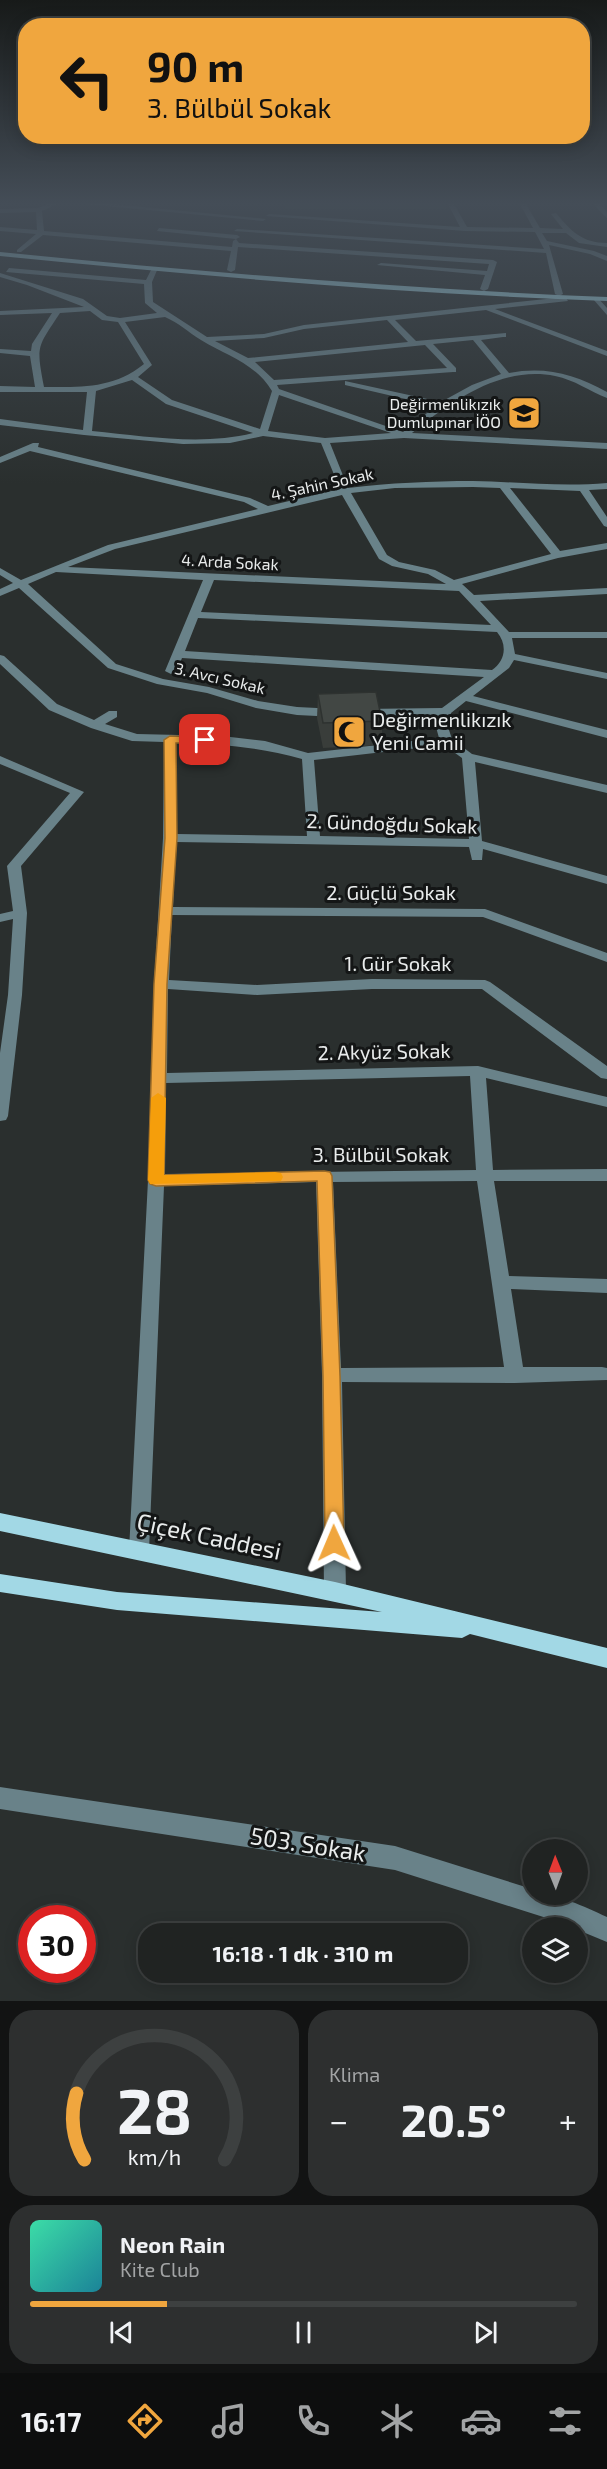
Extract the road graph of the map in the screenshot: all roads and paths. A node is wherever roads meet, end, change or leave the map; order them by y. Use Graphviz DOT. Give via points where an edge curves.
graph roads {
  1 [pos="71,297"];
  2 [pos="149,297"];
  3 [pos="559,297"];
  4 [pos="569,297"];
  5 [pos="597,299"];
  6 [pos="607,299"];
  7 [pos="486,308"];
  8 [pos="90,309"];
  9 [pos="57,311"];
  10 [pos="0,313"];
  11 [pos="607,313"];
  12 [pos="162,315"];
  13 [pos="389,318"];
  14 [pos="120,320"];
  15 [pos="503,335"];
  16 [pos="475,338"];
  17 [pos="205,339"];
  18 [pos="427,343"];
  19 [pos="415,345"];
  20 [pos="0,351"];
  21 [pos="34,354"];
  22 [pos="607,354"];
  23 [pos="248,360"];
  24 [pos="506,375"];
  25 [pos="133,377"];
  26 [pos="332,379"];
  27 [pos="274,387"];
  28 [pos="0,389"];
  29 [pos="40,389"];
  30 [pos="92,390"];
  31 [pos="606,393"];
  32 [pos="442,405"];
  33 [pos="0,422"];
  34 [pos="63,432"];
  35 [pos="87,434"];
  36 [pos="262,434"];
  37 [pos="404,435"];
  38 [pos="325,441"];
  39 [pos="607,446"];
  40 [pos="29,448"];
  41 [pos="0,460"];
  42 [pos="503,485"];
  43 [pos="607,486"];
  44 [pos="583,488"];
  45 [pos="345,491"];
  46 [pos="268,510"];
  47 [pos="607,524"];
  48 [pos="607,546"];
  49 [pos="558,555"];
  50 [pos="51,570"];
  51 [pos="0,571"];
  52 [pos="210,576"];
  53 [pos="21,584"];
  54 [pos="463,590"];
  55 [pos="607,591"];
  56 [pos="0,592"];
  57 [pos="195,615"];
  58 [pos="504,632"];
  59 [pos="607,635"];
  60 [pos="179,654"];
  61 [pos="510,656"];
  62 [pos="0,658"];
  63 [pos="171,671"];
  64 [pos="495,674"];
  65 [pos="607,676"];
  66 [pos="464,697"];
  67 [pos="445,712"];
  68 [pos="113,714"];
  69 [pos="95,725"];
  70 [pos="607,734"];
  71 [pos="170,740"];
  72 [pos="446,741"];
  73 [pos="308,757"];
  74 [pos="468,757"];
  75 [pos="0,760"];
  76 [pos="607,789"];
  77 [pos="171,838"];
  78 [pos="314,841"];
  79 [pos="476,850"];
  80 [pos="0,859"];
  81 [pos="14,866"];
  82 [pos="607,879"];
  83 [pos="167,911"];
  84 [pos="20,913"];
  85 [pos="0,918"];
  86 [pos="607,958"];
  87 [pos="161,984"];
  88 [pos="7,997"];
  89 [pos="478,1071"];
  90 [pos="607,1074"];
  91 [pos="159,1078"];
  92 [pos="607,1102"];
  93 [pos="0,1116"];
  94 [pos="607,1175"];
  95 [pos="324,1176"];
  96 [pos="485,1176"];
  97 [pos="156,1180"];
  98 [pos="500,1282"];
  99 [pos="607,1286"];
  100 [pos="602,1374"];
  101 [pos="332,1376"];
  102 [pos="514,1376"];
  103 [pos="0,1522"];
  104 [pos="139,1551"];
  105 [pos="0,1582"];
  106 [pos="25,1587"];
  107 [pos="335,1591"];
  108 [pos="0,1594"];
  109 [pos="511,1632"];
  110 [pos="607,1658"];
  111 [pos="0,1798"];
  112 [pos="607,1930"];
  1 -- 8 [label="street"];
  2 -- 12 [label="street" via="149,303"];
  3 -- 7 [label="street"];
  4 -- 5 [label="main road"];
  5 -- 6 [label="main road"];
  5 -- 11 [label="street"];
  7 -- 13 [label="street"];
  7 -- 22 [label="street"];
  8 -- 9 [label="street"];
  8 -- 14 [label="street" via="105,318"];
  9 -- 10 [label="street"];
  9 -- 21 [label="street"];
  12 -- 14 [label="street"];
  12 -- 17 [label="street" via="180,321"];
  13 -- 17 [label="street" via="304,327 264,336"];
  13 -- 19 [label="street"];
  14 -- 25 [label="street" via="148,365"];
  15 -- 16 [label="street"];
  16 -- 18 [label="street"];
  16 -- 24 [label="street"];
  17 -- 23 [label="street"];
  18 -- 19 [label="street"];
  18 -- 26 [label="street" via="453,370"];
  19 -- 23 [label="street"];
  20 -- 21 [label="street"];
  21 -- 29 [label="street"];
  23 -- 27 [label="street" via="259,366"];
  24 -- 31 [label="street" via="544,371 589,382"];
  24 -- 32 [label="street" via="467,389"];
  25 -- 30 [label="street"];
  25 -- 36 [label="street" via="169,402"];
  26 -- 27 [label="street"];
  26 -- 32 [label="street"];
  27 -- 36 [label="street"];
  27 -- 37 [label="street"];
  28 -- 29 [label="street"];
  29 -- 30 [label="street"];
  30 -- 35 [label="street"];
  32 -- 37 [label="street"];
  33 -- 34 [label="street"];
  34 -- 35 [label="street"];
  34 -- 40 [label="street"];
  35 -- 36 [label="street" via="193,442 237,441"];
  36 -- 38 [label="street"];
  37 -- 38 [label="street"];
  37 -- 39 [label="street"];
  38 -- 45 [label="street"];
  40 -- 41 [label="street"];
  40 -- 46 [label="street" via="247,500"];
  42 -- 44 [label="street, 4. Şahin Sokak"];
  42 -- 45 [label="street, 4. Şahin Sokak" via="395,485"];
  42 -- 49 [label="street"];
  43 -- 44 [label="street, 4. Şahin Sokak"];
  44 -- 47 [label="street"];
  45 -- 46 [label="street, 4. Şahin Sokak"];
  45 -- 54 [label="street" via="383,557 431,572"];
  46 -- 50 [label="street, 4. Şahin Sokak" via="112,547"];
  48 -- 49 [label="street"];
  49 -- 54 [label="street"];
  50 -- 52 [label="street, 4. Arda Sokak"];
  50 -- 53 [label="street, 4. Arda Sokak"];
  51 -- 53 [label="street, 3. Avcı Sokak"];
  52 -- 54 [label="street, 4. Arda Sokak"];
  52 -- 57 [label="street"];
  53 -- 56 [label="street, 4. Arda Sokak"];
  53 -- 67 [label="street, 3. Avcı Sokak" via="112,666 161,682 297,711"];
  54 -- 55 [label="street"];
  54 -- 58 [label="street"];
  57 -- 58 [label="street"];
  57 -- 60 [label="street"];
  58 -- 59 [label="street"];
  58 -- 61 [label="street"];
  60 -- 63 [label="street"];
  60 -- 64 [label="street"];
  61 -- 64 [label="street"];
  61 -- 65 [label="street"];
  62 -- 69 [label="street" via="53,707"];
  64 -- 66 [label="street"];
  66 -- 67 [label="street"];
  66 -- 70 [label="street"];
  67 -- 72 [label="street" via="442,727"];
  68 -- 69 [label="street"];
  69 -- 71 [label="street" via="136,738"];
  71 -- 73 [label="street" via="265,745"];
  71 -- 77 [label="street"];
  72 -- 73 [label="street"];
  72 -- 74 [label="street"];
  73 -- 78 [label="street"];
  74 -- 76 [label="street"];
  74 -- 79 [label="street"];
  75 -- 81 [label="street" via="78,792"];
  77 -- 78 [label="street, 2. Gündoğdu Sokak"];
  77 -- 83 [label="street"];
  78 -- 79 [label="street, 2. Gündoğdu Sokak"];
  79 -- 82 [label="street, 2. Gündoğdu Sokak"];
  80 -- 81 [label="street"];
  81 -- 84 [label="street"];
  83 -- 86 [label="street, 2. Güçlü Sokak" via="485,919"];
  83 -- 87 [label="street"];
  84 -- 85 [label="street"];
  84 -- 88 [label="street"];
  87 -- 90 [label="street, 1. Gür Sokak" via="257,990 372,984 485,985"];
  87 -- 91 [label="street"];
  88 -- 93 [label="street"];
  89 -- 91 [label="street, 2. Akyüz Sokak"];
  89 -- 92 [label="street, 2. Akyüz Sokak"];
  89 -- 96 [label="street"];
  91 -- 97 [label="street"];
  94 -- 96 [label="street, 3. Bülbül Sokak"];
  95 -- 96 [label="street, 3. Bülbül Sokak"];
  95 -- 97 [label="street, 3. Bülbül Sokak"];
  95 -- 101 [label="street"];
  96 -- 98 [label="street"];
  97 -- 104 [label="street"];
  98 -- 99 [label="street"];
  98 -- 102 [label="street"];
  100 -- 102 [label="street"];
  101 -- 102 [label="street"];
  101 -- 107 [label="street"];
  103 -- 104 [label="main road, Çiçek Caddesi"];
  104 -- 107 [label="main road, Çiçek Caddesi"];
  105 -- 106 [label="main road, Çiçek Caddesi"];
  106 -- 108 [label="street"];
  106 -- 109 [label="main road, Çiçek Caddesi" via="117,1601"];
  107 -- 109 [label="main road, Çiçek Caddesi"];
  109 -- 110 [label="main road, Çiçek Caddesi"];
  111 -- 112 [label="street, 503. Sokak" via="394,1858 571,1914"];
}
